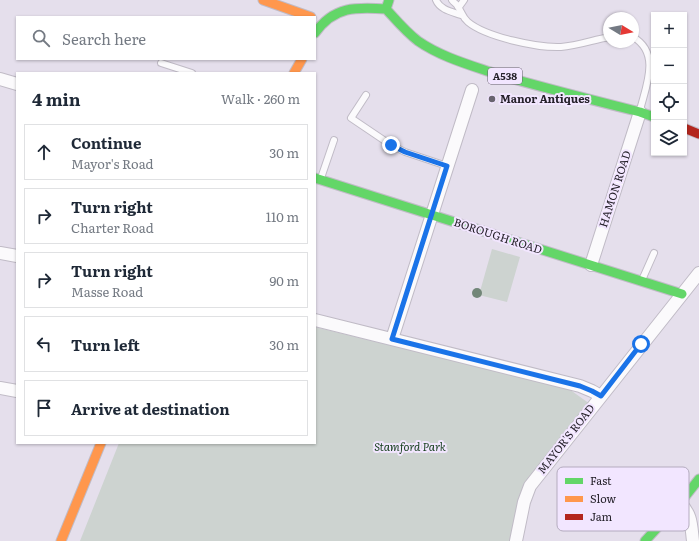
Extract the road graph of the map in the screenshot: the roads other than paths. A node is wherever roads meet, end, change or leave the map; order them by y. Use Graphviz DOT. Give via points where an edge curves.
graph roads {
  1 [pos="262,0"];
  2 [pos="389,0"];
  3 [pos="436,0"];
  4 [pos="452,0"];
  5 [pos="464,0"];
  6 [pos="283,3"];
  7 [pos="338,5"];
  8 [pos="459,7"];
  9 [pos="386,9"];
  10 [pos="462,15"];
  11 [pos="309,16"];
  12 [pos="319,20"];
  13 [pos="316,30"];
  14 [pos="603,38"];
  15 [pos="639,42"];
  16 [pos="301,60"];
  17 [pos="161,63"];
  18 [pos="189,72"];
  19 [pos="295,72"];
  20 [pos="0,79"];
  21 [pos="16,84"];
  22 [pos="472,90"];
  23 [pos="366,94"];
  24 [pos="640,112"];
  25 [pos="651,116"];
  26 [pos="687,129"];
  27 [pos="699,134"];
  28 [pos="334,140"];
  29 [pos="447,166"];
  30 [pos="318,178"];
  31 [pos="431,214"];
  32 [pos="0,253"];
  33 [pos="654,253"];
  34 [pos="16,256"];
  35 [pos="591,265"];
  36 [pos="699,273"];
  37 [pos="642,282"];
  38 [pos="682,294"];
  39 [pos="316,320"];
  40 [pos="392,339"];
  41 [pos="0,388"];
  42 [pos="16,391"];
  43 [pos="601,396"];
  44 [pos="101,444"];
  45 [pos="699,479"];
  46 [pos="689,492"];
  47 [pos="689,515"];
  48 [pos="654,531"];
  49 [pos="61,541"];
  50 [pos="516,541"];
  51 [pos="645,541"];
  52 [pos="693,541"];
  1 -- 6 [label="street"];
  2 -- 9 [label="street"];
  3 -- 10 [label="lane" via="444,9"];
  4 -- 8 [label="lane"];
  5 -- 8 [label="lane"];
  6 -- 11 [label="street"];
  7 -- 9 [label="street"];
  7 -- 12 [label="street" via="330,15"];
  8 -- 10 [label="lane"];
  9 -- 24 [label="street, A538" via="411,36 442,54 478,68"];
  10 -- 14 [label="lane" via="477,28 496,36 548,46 569,46"];
  12 -- 13 [label="street"];
  15 -- 24 [label="lane" via="650,61"];
  16 -- 19 [label="street"];
  17 -- 18 [label="lane"];
  20 -- 21 [label="street"];
  22 -- 29 [label="street"];
  23 -- 29 [label="lane" via="351,118 405,152"];
  24 -- 25 [label="street, A538"];
  24 -- 35 [label="street, HAMON ROAD"];
  26 -- 27 [label="street"];
  28 -- 30 [label="lane"];
  29 -- 31 [label="street"];
  30 -- 31 [label="street, BOROUGH ROAD"];
  31 -- 35 [label="street, BOROUGH ROAD"];
  31 -- 40 [label="street"];
  32 -- 34 [label="street"];
  33 -- 37 [label="lane"];
  35 -- 37 [label="street, BOROUGH ROAD"];
  36 -- 38 [label="street, MAYOR'S ROAD"];
  37 -- 38 [label="street, BOROUGH ROAD"];
  38 -- 43 [label="street, MAYOR'S ROAD"];
  39 -- 40 [label="street"];
  40 -- 43 [label="street" via="580,386"];
  41 -- 42 [label="street"];
  43 -- 50 [label="street, MAYOR'S ROAD" via="530,486"];
  44 -- 49 [label="street"];
  45 -- 46 [label="street"];
  47 -- 52 [label="street"];
  48 -- 51 [label="street"];
}
